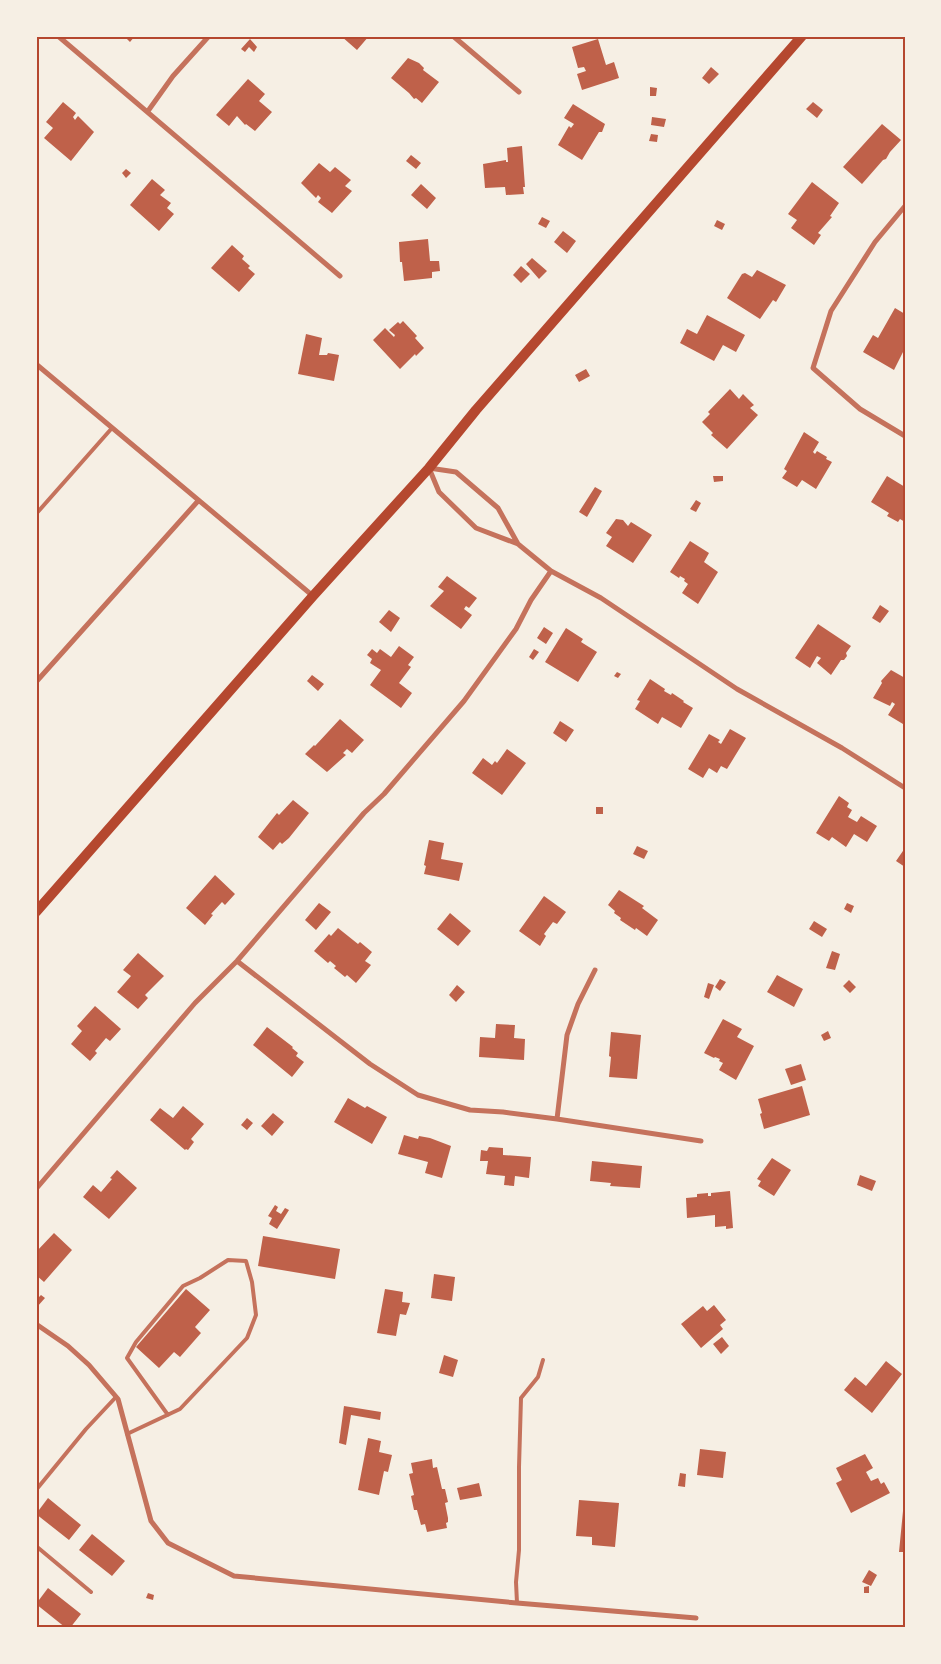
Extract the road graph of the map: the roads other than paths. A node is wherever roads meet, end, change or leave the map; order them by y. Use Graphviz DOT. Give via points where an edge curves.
graph roads {
  1 [pos="58,36"];
  2 [pos="208,36"];
  3 [pos="453,36"];
  4 [pos="802,36"];
  5 [pos="519,92"];
  6 [pos="148,111"];
  7 [pos="905,206"];
  8 [pos="340,276"];
  9 [pos="36,364"];
  10 [pos="112,428"];
  11 [pos="905,436"];
  12 [pos="429,468"];
  13 [pos="198,500"];
  14 [pos="36,514"];
  15 [pos="518,544"];
  16 [pos="551,571"];
  17 [pos="313,596"];
  18 [pos="36,682"];
  19 [pos="905,788"];
  20 [pos="36,912"];
  21 [pos="237,961"];
  22 [pos="595,970"];
  23 [pos="557,1119"];
  24 [pos="701,1141"];
  25 [pos="36,1189"];
  26 [pos="36,1324"];
  27 [pos="543,1360"];
  28 [pos="116,1397"];
  29 [pos="168,1415"];
  30 [pos="127,1434"];
  31 [pos="36,1490"];
  32 [pos="36,1546"];
  33 [pos="91,1592"];
  34 [pos="517,1603"];
  35 [pos="696,1618"];
  1 -- 6 [label="street"];
  2 -- 6 [label="street"];
  3 -- 5 [label="street"];
  4 -- 12 [label="main road"];
  6 -- 8 [label="street"];
  7 -- 11 [label="street" via="875,242 831,312 813,368 860,409"];
  9 -- 10 [label="street"];
  10 -- 13 [label="street"];
  10 -- 14 [label="lane"];
  12 -- 15 [label="street" via="439,492 476,528"];
  12 -- 15 [label="street" via="456,472 498,508"];
  12 -- 17 [label="main road"];
  13 -- 17 [label="street"];
  13 -- 18 [label="street"];
  15 -- 16 [label="street"];
  16 -- 19 [label="street" via="602,598 737,689"];
  16 -- 21 [label="street" via="516,629 464,701"];
  17 -- 20 [label="main road"];
  21 -- 23 [label="street" via="370,1064 418,1095 470,1110"];
  21 -- 25 [label="street" via="189,1011"];
  22 -- 23 [label="street" via="567,1035"];
  23 -- 24 [label="street"];
  26 -- 28 [label="street" via="89,1365"];
  27 -- 34 [label="lane" via="538,1376 522,1398"];
  28 -- 30 [label="street"];
  28 -- 31 [label="lane"];
  29 -- 29 [label="lane" via="180,1409 247,1338 256,1315 246,1261 228,1260 183,1286 136,1342 127,1358"];
  29 -- 30 [label="lane"];
  30 -- 34 [label="street" via="151,1521 168,1543 234,1576"];
  32 -- 33 [label="lane"];
  34 -- 35 [label="street"];
}
